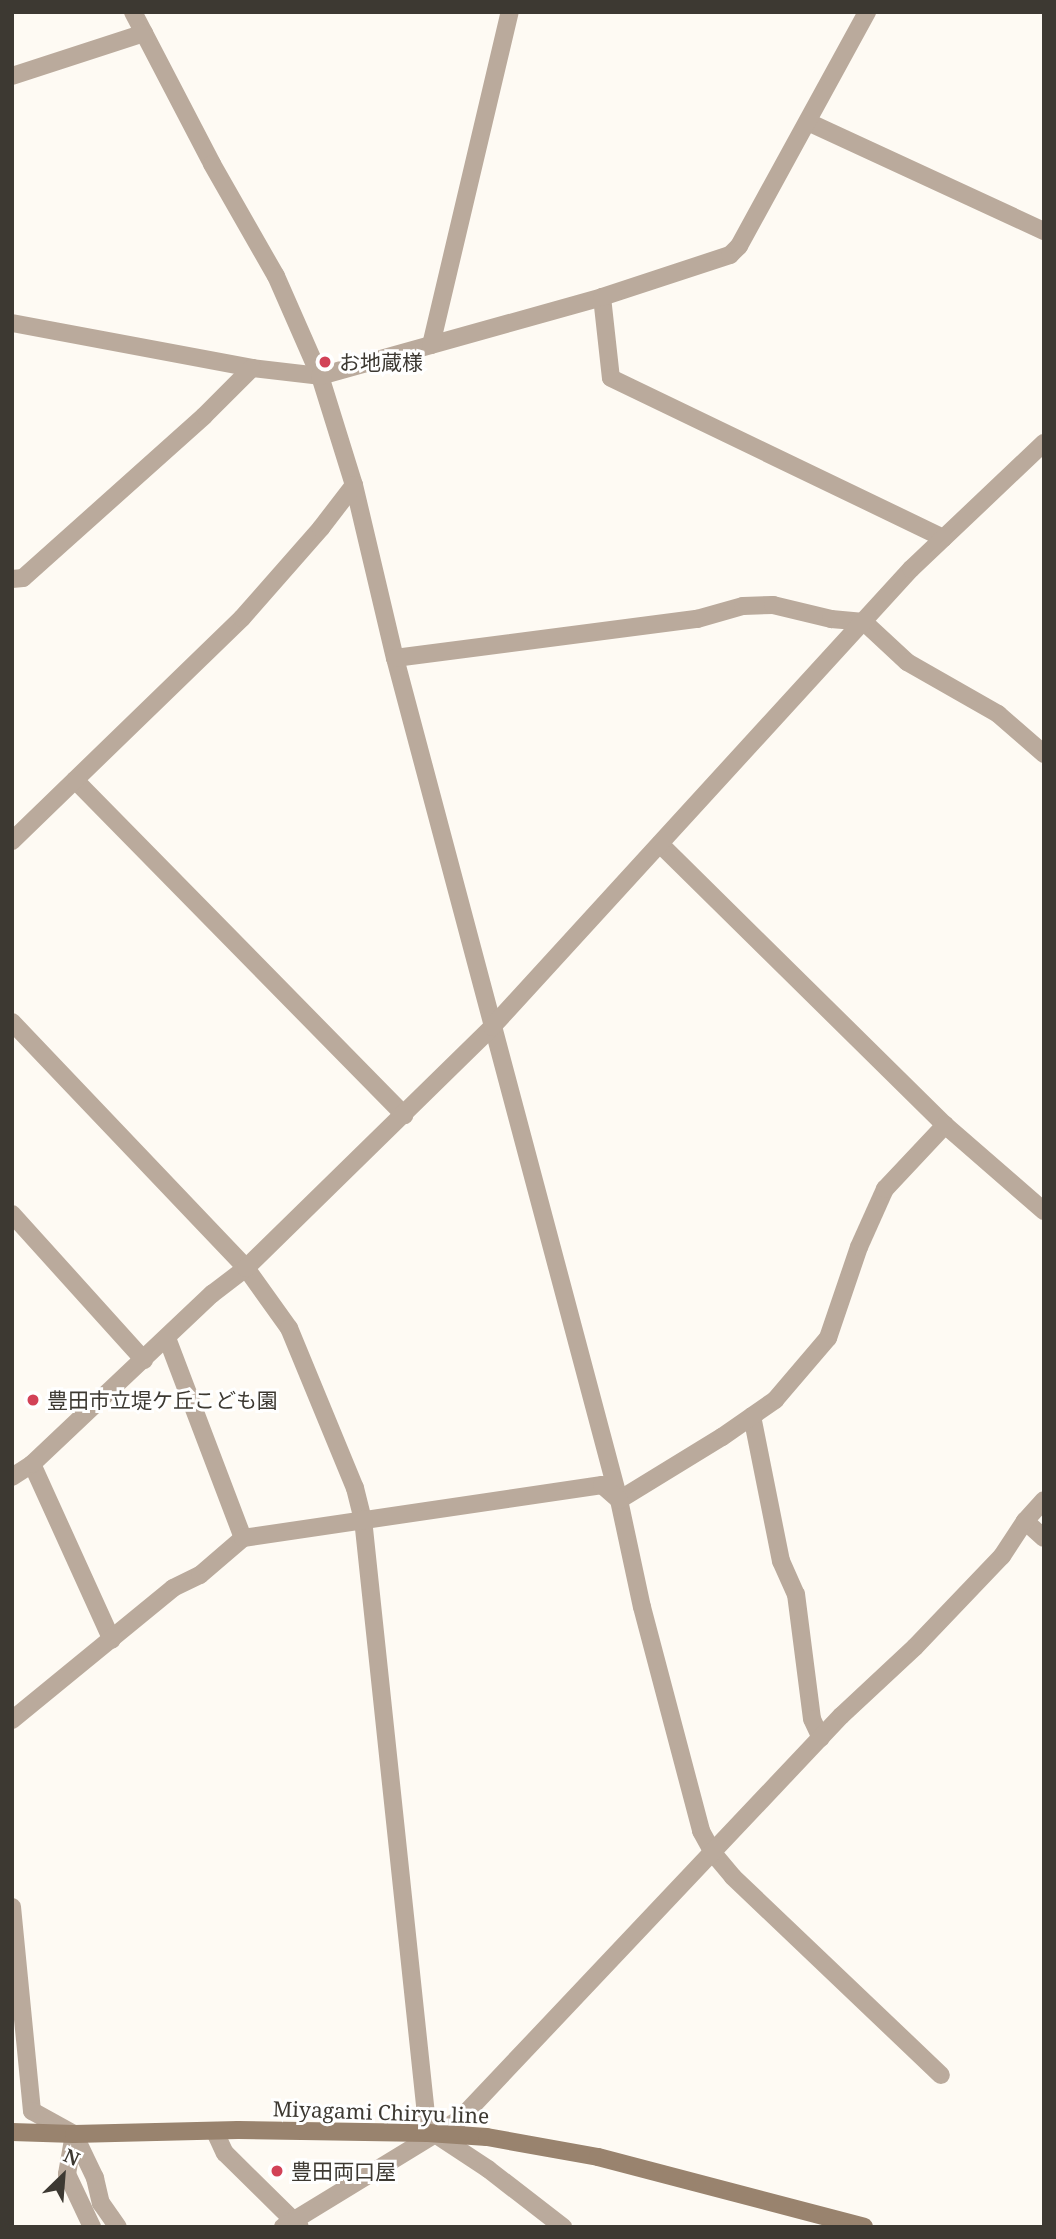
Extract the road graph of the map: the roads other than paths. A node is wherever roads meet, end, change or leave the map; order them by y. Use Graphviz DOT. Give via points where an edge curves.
graph roads {
  1 [pos="133,12"];
  2 [pos="510,12"];
  3 [pos="867,12"];
  4 [pos="144,33"];
  5 [pos="12,76"];
  6 [pos="808,122"];
  7 [pos="1044,231"];
  8 [pos="602,297"];
  9 [pos="12,323"];
  10 [pos="431,345"];
  11 [pos="253,368"];
  12 [pos="320,376"];
  13 [pos="1044,443"];
  14 [pos="354,485"];
  15 [pos="943,538"];
  16 [pos="12,579"];
  17 [pos="864,622"];
  18 [pos="395,658"];
  19 [pos="1044,754"];
  20 [pos="75,780"];
  21 [pos="12,841"];
  22 [pos="660,845"];
  23 [pos="12,1022"];
  24 [pos="492,1027"];
  25 [pos="404,1115"];
  26 [pos="945,1125"];
  27 [pos="1044,1211"];
  28 [pos="12,1214"];
  29 [pos="246,1268"];
  30 [pos="167,1338"];
  31 [pos="144,1360"];
  32 [pos="752,1416"];
  33 [pos="32,1464"];
  34 [pos="12,1477"];
  35 [pos="619,1500"];
  36 [pos="1044,1500"];
  37 [pos="363,1519"];
  38 [pos="1025,1521"];
  39 [pos="243,1538"];
  40 [pos="1044,1538"];
  41 [pos="112,1640"];
  42 [pos="12,1720"];
  43 [pos="821,1738"];
  44 [pos="713,1853"];
  45 [pos="12,1907"];
  46 [pos="941,2074"];
  47 [pos="12,2132"];
  48 [pos="215,2132"];
  49 [pos="74,2134"];
  50 [pos="431,2134"];
  51 [pos="532,2204"];
  52 [pos="292,2225"];
  53 [pos="92,2227"];
  54 [pos="118,2227"];
  55 [pos="540,2227"];
  56 [pos="562,2227"];
  57 [pos="864,2227"];
  1 -- 4 [label="street"];
  2 -- 10 [label="street"];
  3 -- 6 [label="street"];
  4 -- 5 [label="street"];
  4 -- 12 [label="street" via="212,164 258,239"];
  6 -- 7 [label="street"];
  6 -- 8 [label="street" via="730,255"];
  8 -- 10 [label="street"];
  8 -- 15 [label="street" via="611,378"];
  9 -- 11 [label="street"];
  10 -- 12 [label="street"];
  11 -- 12 [label="street"];
  11 -- 16 [label="street" via="23,578"];
  12 -- 14 [label="street"];
  13 -- 15 [label="street"];
  14 -- 18 [label="street"];
  14 -- 20 [label="street" via="242,618"];
  15 -- 17 [label="street"];
  17 -- 18 [label="street" via="773,605 743,606 697,619"];
  17 -- 19 [label="street" via="907,662 998,714"];
  17 -- 22 [label="street"];
  18 -- 24 [label="street"];
  20 -- 21 [label="street"];
  20 -- 25 [label="street"];
  22 -- 24 [label="street"];
  22 -- 26 [label="street"];
  23 -- 29 [label="street"];
  24 -- 25 [label="street"];
  24 -- 35 [label="street"];
  25 -- 29 [label="street"];
  26 -- 27 [label="street"];
  26 -- 32 [label="street" via="885,1189 859,1247 828,1338 775,1400"];
  28 -- 31 [label="street"];
  29 -- 30 [label="street"];
  29 -- 37 [label="street" via="289,1328 355,1488"];
  30 -- 31 [label="street"];
  30 -- 39 [label="street"];
  31 -- 33 [label="street"];
  32 -- 35 [label="street"];
  32 -- 43 [label="street" via="781,1561 796,1594 812,1719"];
  33 -- 34 [label="street"];
  33 -- 41 [label="street"];
  35 -- 37 [label="street" via="602,1485"];
  35 -- 44 [label="street" via="701,1831"];
  36 -- 38 [label="street"];
  37 -- 39 [label="street"];
  37 -- 50 [label="street"];
  38 -- 40 [label="street"];
  38 -- 43 [label="street" via="1002,1556"];
  39 -- 41 [label="street" via="200,1575 173,1588"];
  41 -- 42 [label="street"];
  43 -- 44 [label="street"];
  44 -- 46 [label="street"];
  44 -- 50 [label="street" via="460,2119"];
  45 -- 49 [label="street" via="32,2111"];
  47 -- 49 [label="main road, Miyagami Chiryu line"];
  48 -- 49 [label="main road, Miyagami Chiryu line"];
  48 -- 50 [label="main road, Miyagami Chiryu line"];
  48 -- 52 [label="street" via="225,2153"];
  49 -- 53 [label="street" via="67,2174"];
  49 -- 54 [label="street" via="102,2203"];
  50 -- 51 [label="street" via="488,2169"];
  50 -- 52 [label="street"];
  50 -- 57 [label="main road, Miyagami Chiryu line" via="487,2137 598,2157"];
  51 -- 55 [label="street"];
  51 -- 56 [label="street"];
}
